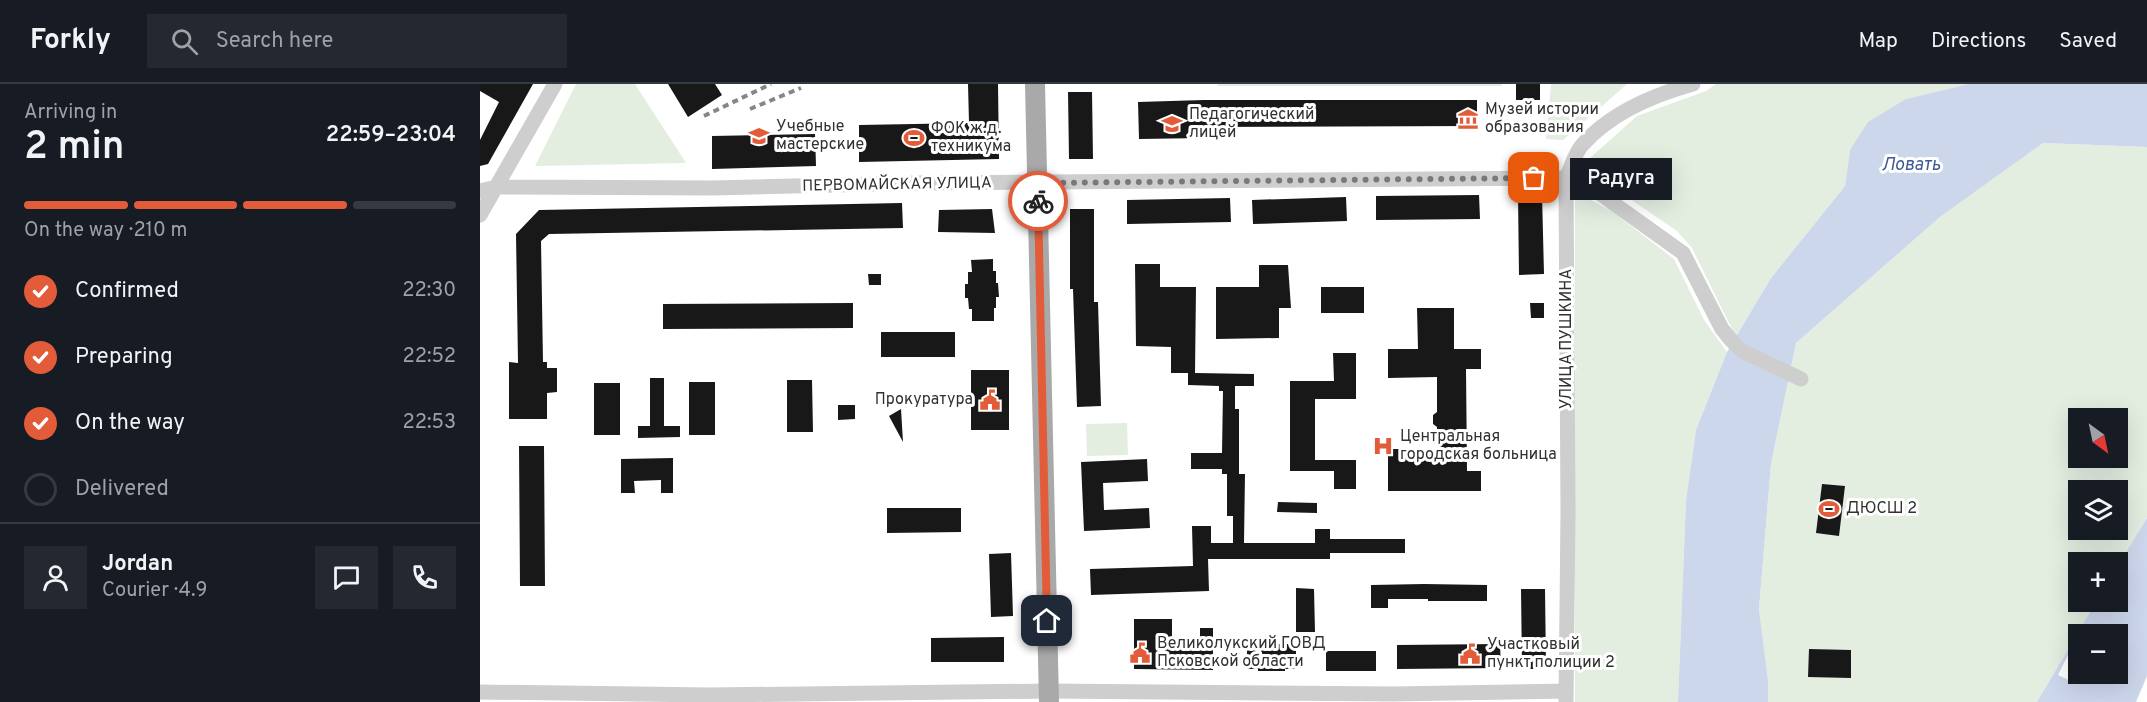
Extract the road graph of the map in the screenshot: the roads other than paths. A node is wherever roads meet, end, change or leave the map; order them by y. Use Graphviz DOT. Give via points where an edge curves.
graph roads {
  1 [pos="555,84"];
  2 [pos="1035,84"];
  3 [pos="1693,84"];
  4 [pos="1675,86"];
  5 [pos="1566,178"];
  6 [pos="1038,183"];
  7 [pos="497,187"];
  8 [pos="480,191"];
  9 [pos="480,215"];
  10 [pos="1801,380"];
  11 [pos="480,682"];
  12 [pos="480,692"];
  13 [pos="1049,697"];
  14 [pos="1566,697"];
  15 [pos="1458,698"];
  16 [pos="480,702"];
  1 -- 7 [label="street"];
  2 -- 6 [label="main road"];
  3 -- 4 [label="street, УЛИЦА ПУШКИНА"];
  4 -- 5 [label="street, УЛИЦА ПУШКИНА" via="1622,111 1581,145"];
  5 -- 6 [label="street, ПЕРВОМАЙСКАЯ УЛИЦА"];
  5 -- 10 [label="street" via="1592,188 1683,253 1722,328 1742,351"];
  5 -- 14 [label="street, УЛИЦА ПУШКИНА"];
  6 -- 7 [label="street, ПЕРВОМАЙСКАЯ УЛИЦА"];
  6 -- 13 [label="main road"];
  7 -- 8 [label="street, ПЕРВОМАЙСКАЯ УЛИЦА"];
  7 -- 9 [label="street"];
  11 -- 12 [label="street"];
  12 -- 13 [label="street"];
  12 -- 16 [label="street"];
  13 -- 15 [label="street"];
  14 -- 15 [label="street"];
}
